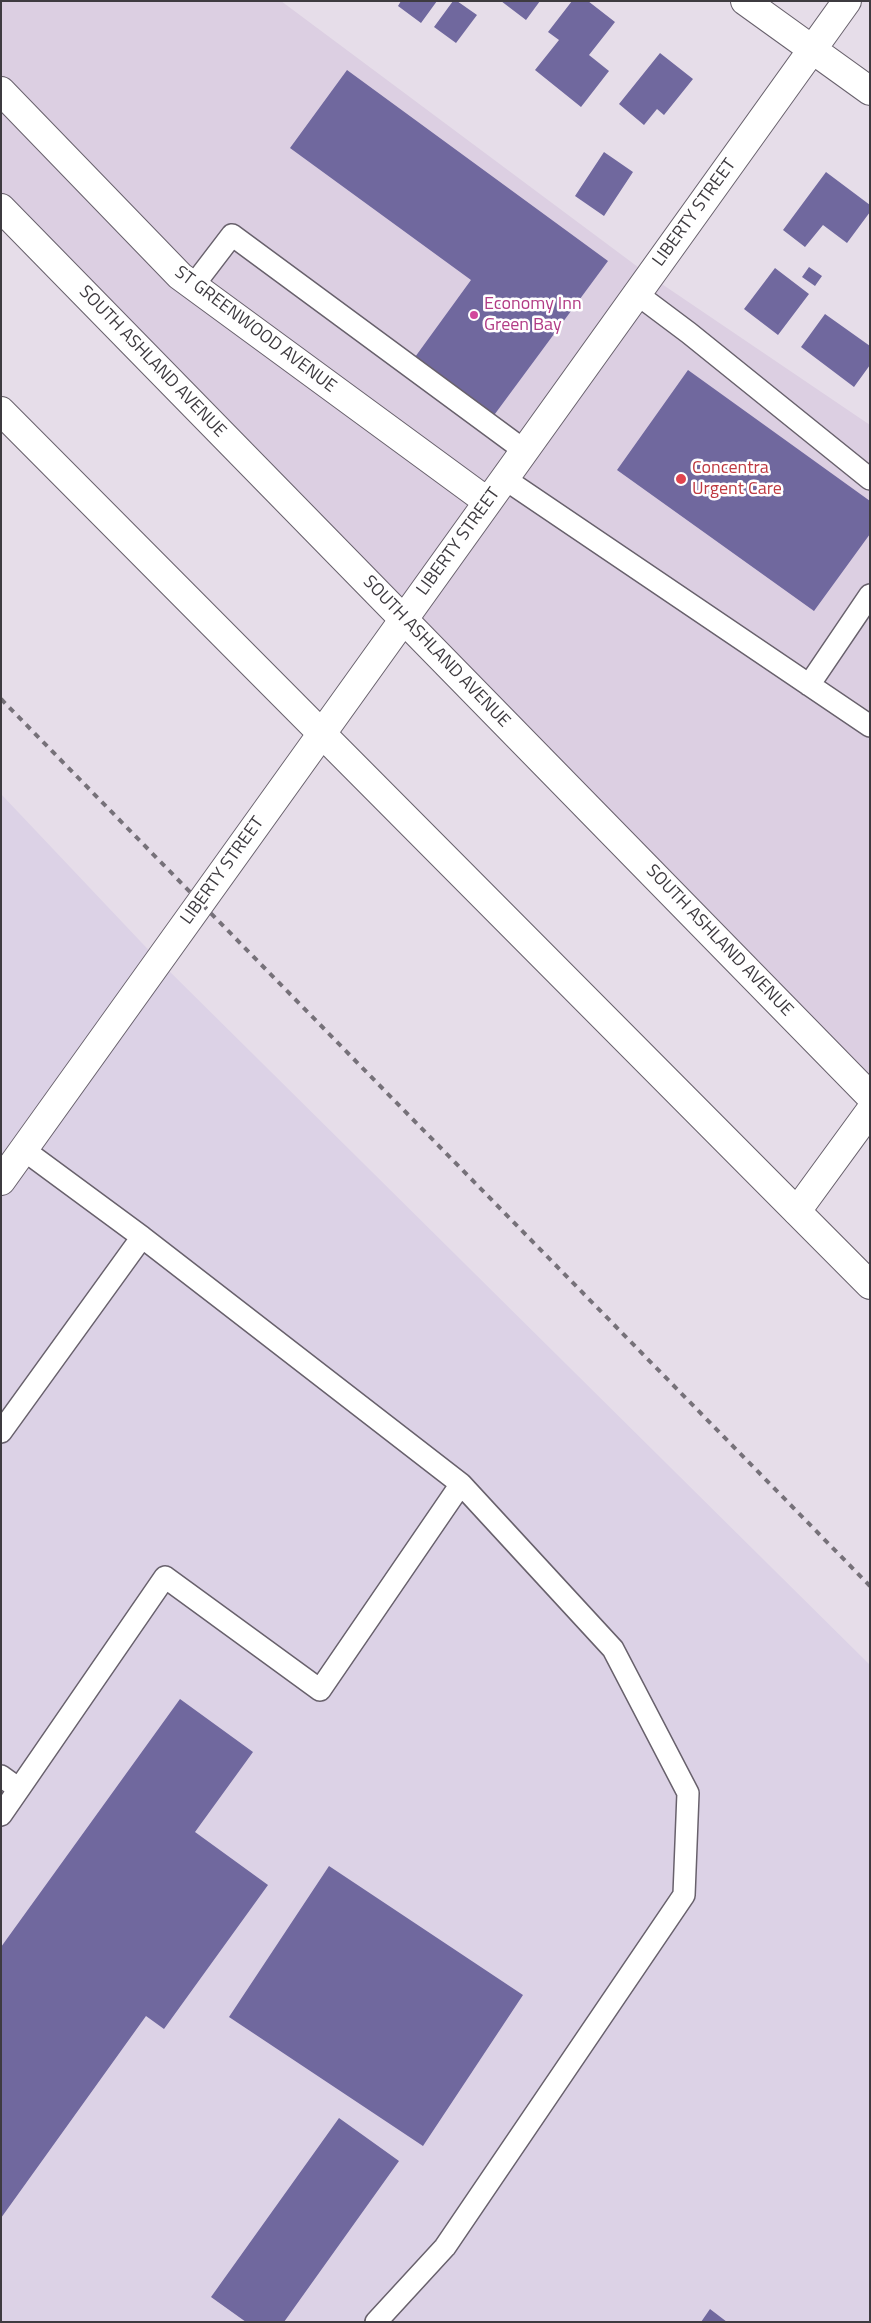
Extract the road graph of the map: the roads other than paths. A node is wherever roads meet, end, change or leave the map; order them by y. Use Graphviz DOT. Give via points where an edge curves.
graph roads {
  1 [pos="746,1"];
  2 [pos="847,1"];
  3 [pos="812,50"];
  4 [pos="1,91"];
  5 [pos="870,91"];
  6 [pos="1,208"];
  7 [pos="194,286"];
  8 [pos="636,294"];
  9 [pos="1,412"];
  10 [pos="525,451"];
  11 [pos="505,479"];
  12 [pos="870,479"];
  13 [pos="488,502"];
  14 [pos="870,595"];
  15 [pos="404,619"];
  16 [pos="809,685"];
  17 [pos="870,726"];
  18 [pos="321,735"];
  19 [pos="870,1096"];
  20 [pos="870,1111"];
  21 [pos="24,1150"];
  22 [pos="1,1181"];
  23 [pos="797,1211"];
  24 [pos="142,1237"];
  25 [pos="870,1284"];
  26 [pos="1,1432"];
  27 [pos="461,1484"];
  28 [pos="1,1776"];
  29 [pos="19,1789"];
  30 [pos="1,1815"];
  31 [pos="376,2322"];
  1 -- 3 [label="main road"];
  2 -- 3 [label="main road, LIBERTY STREET"];
  3 -- 5 [label="main road"];
  3 -- 8 [label="main road, LIBERTY STREET"];
  4 -- 7 [label="main road, ST GREENWOOD AVENUE" via="180,276"];
  6 -- 15 [label="main road, SOUTH ASHLAND AVENUE"];
  7 -- 10 [label="lane" via="232,235"];
  7 -- 13 [label="main road, ST GREENWOOD AVENUE"];
  8 -- 10 [label="main road, LIBERTY STREET"];
  8 -- 12 [label="lane"];
  9 -- 18 [label="main road"];
  10 -- 11 [label="main road, LIBERTY STREET"];
  11 -- 13 [label="main road, LIBERTY STREET"];
  11 -- 16 [label="lane"];
  13 -- 15 [label="main road, LIBERTY STREET"];
  14 -- 16 [label="lane"];
  15 -- 18 [label="main road, LIBERTY STREET"];
  15 -- 19 [label="main road, SOUTH ASHLAND AVENUE"];
  16 -- 17 [label="lane"];
  18 -- 21 [label="main road, LIBERTY STREET"];
  18 -- 23 [label="main road"];
  20 -- 23 [label="main road"];
  21 -- 22 [label="main road, LIBERTY STREET"];
  21 -- 24 [label="lane"];
  23 -- 25 [label="main road"];
  24 -- 26 [label="lane"];
  24 -- 27 [label="lane"];
  27 -- 29 [label="lane" via="320,1690 165,1577"];
  27 -- 31 [label="lane" via="613,1649 688,1793 684,1894 446,2247"];
  28 -- 29 [label="lane"];
  29 -- 30 [label="lane"];
}
